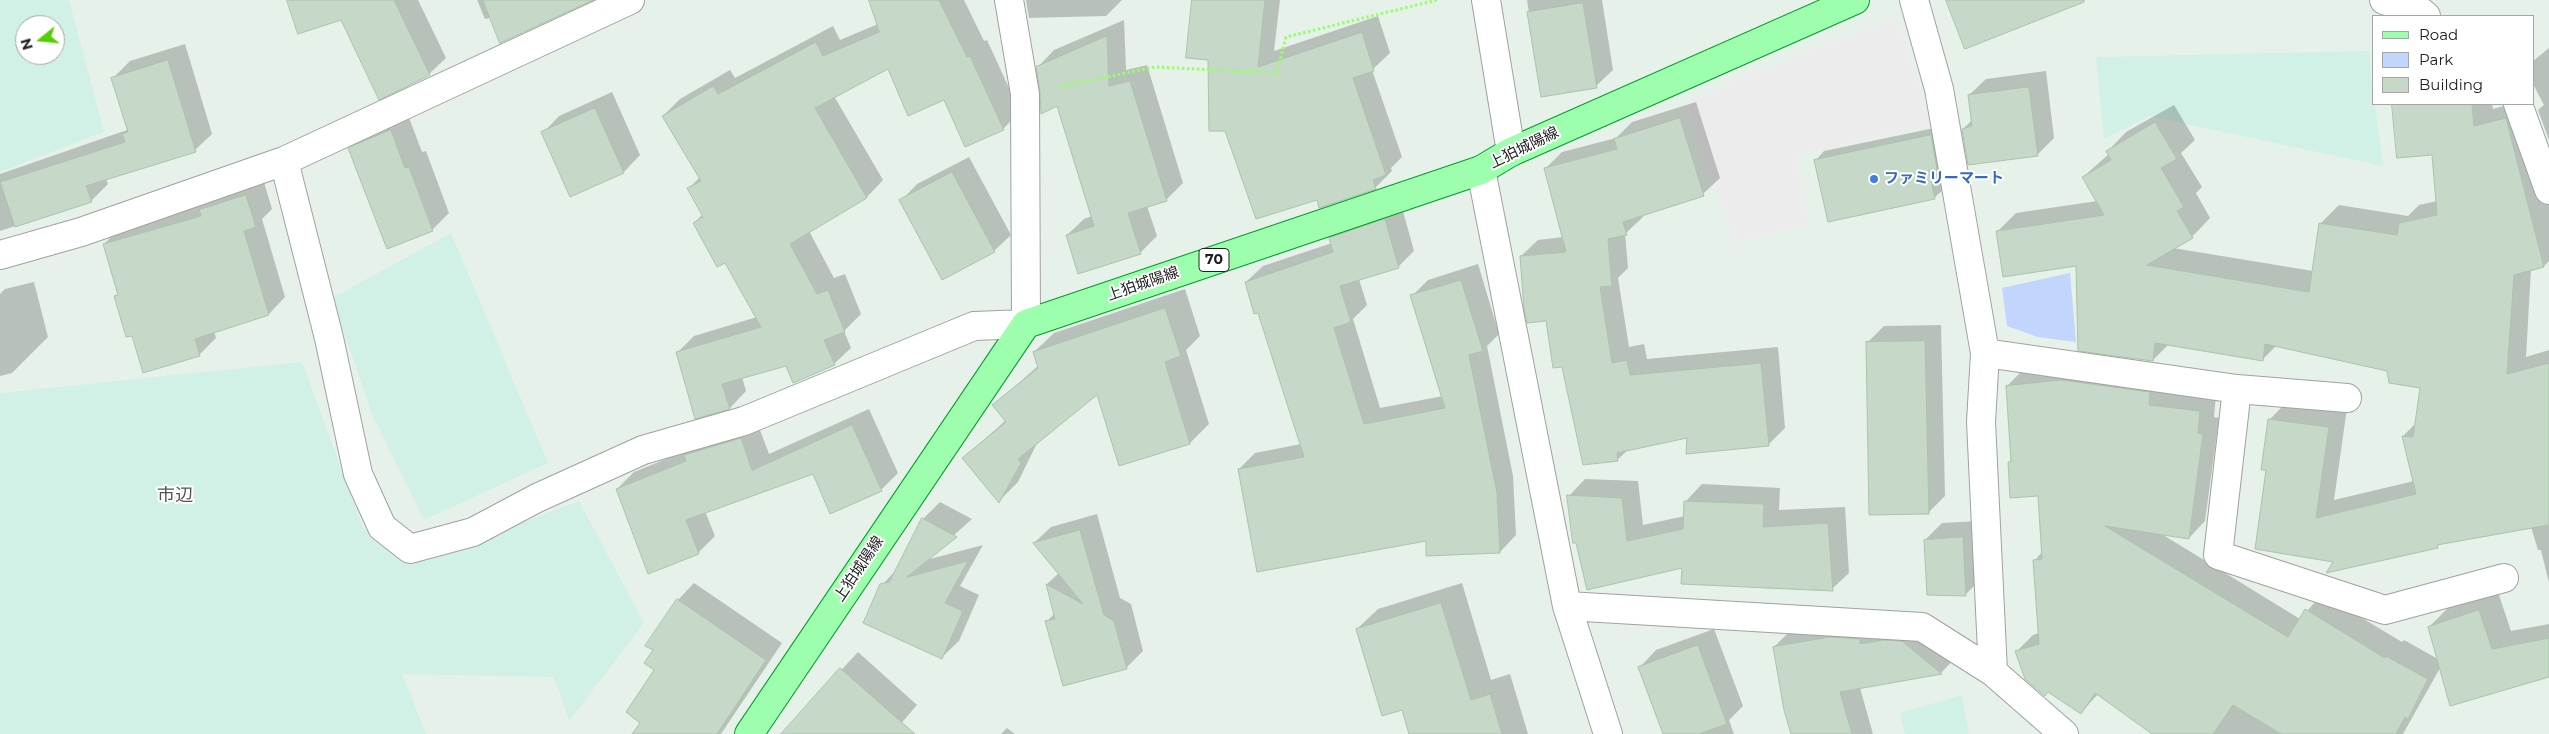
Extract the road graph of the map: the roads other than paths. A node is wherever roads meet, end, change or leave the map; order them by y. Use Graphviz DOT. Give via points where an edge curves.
graph roads {
  1 [pos="630,0"];
  2 [pos="1009,0"];
  3 [pos="1486,0"];
  4 [pos="1855,0"];
  5 [pos="1914,0"];
  6 [pos="2384,0"];
  7 [pos="2425,15"];
  8 [pos="2518,105"];
  9 [pos="1511,152"];
  10 [pos="284,161"];
  11 [pos="1481,170"];
  12 [pos="2549,190"];
  13 [pos="0,255"];
  14 [pos="1026,324"];
  15 [pos="1985,353"];
  16 [pos="2237,389"];
  17 [pos="2347,398"];
  18 [pos="2504,578"];
  19 [pos="1567,606"];
  20 [pos="1993,672"];
  21 [pos="749,734"];
  22 [pos="1608,734"];
  23 [pos="2064,734"];
  1 -- 10 [label="street"];
  2 -- 14 [label="street" via="1025,94"];
  3 -- 9 [label="street"];
  4 -- 9 [label="main road, 上狛城陽線 / 70"];
  5 -- 15 [label="street" via="1939,89"];
  6 -- 7 [label="street"];
  8 -- 12 [label="street"];
  9 -- 11 [label="main road, 上狛城陽線 / 70"];
  10 -- 13 [label="street" via="81,232"];
  10 -- 14 [label="street" via="329,338 358,474 382,528 410,549 473,532 537,498 643,450 744,421 974,326"];
  11 -- 14 [label="main road, 上狛城陽線 / 70"];
  11 -- 19 [label="street"];
  14 -- 21 [label="main road, 上狛城陽線"];
  15 -- 16 [label="street"];
  15 -- 20 [label="street" via="1981,422"];
  16 -- 17 [label="street"];
  16 -- 18 [label="street" via="2218,555 2385,610"];
  19 -- 20 [label="street" via="1922,627"];
  19 -- 22 [label="street"];
  20 -- 23 [label="street"];
}
